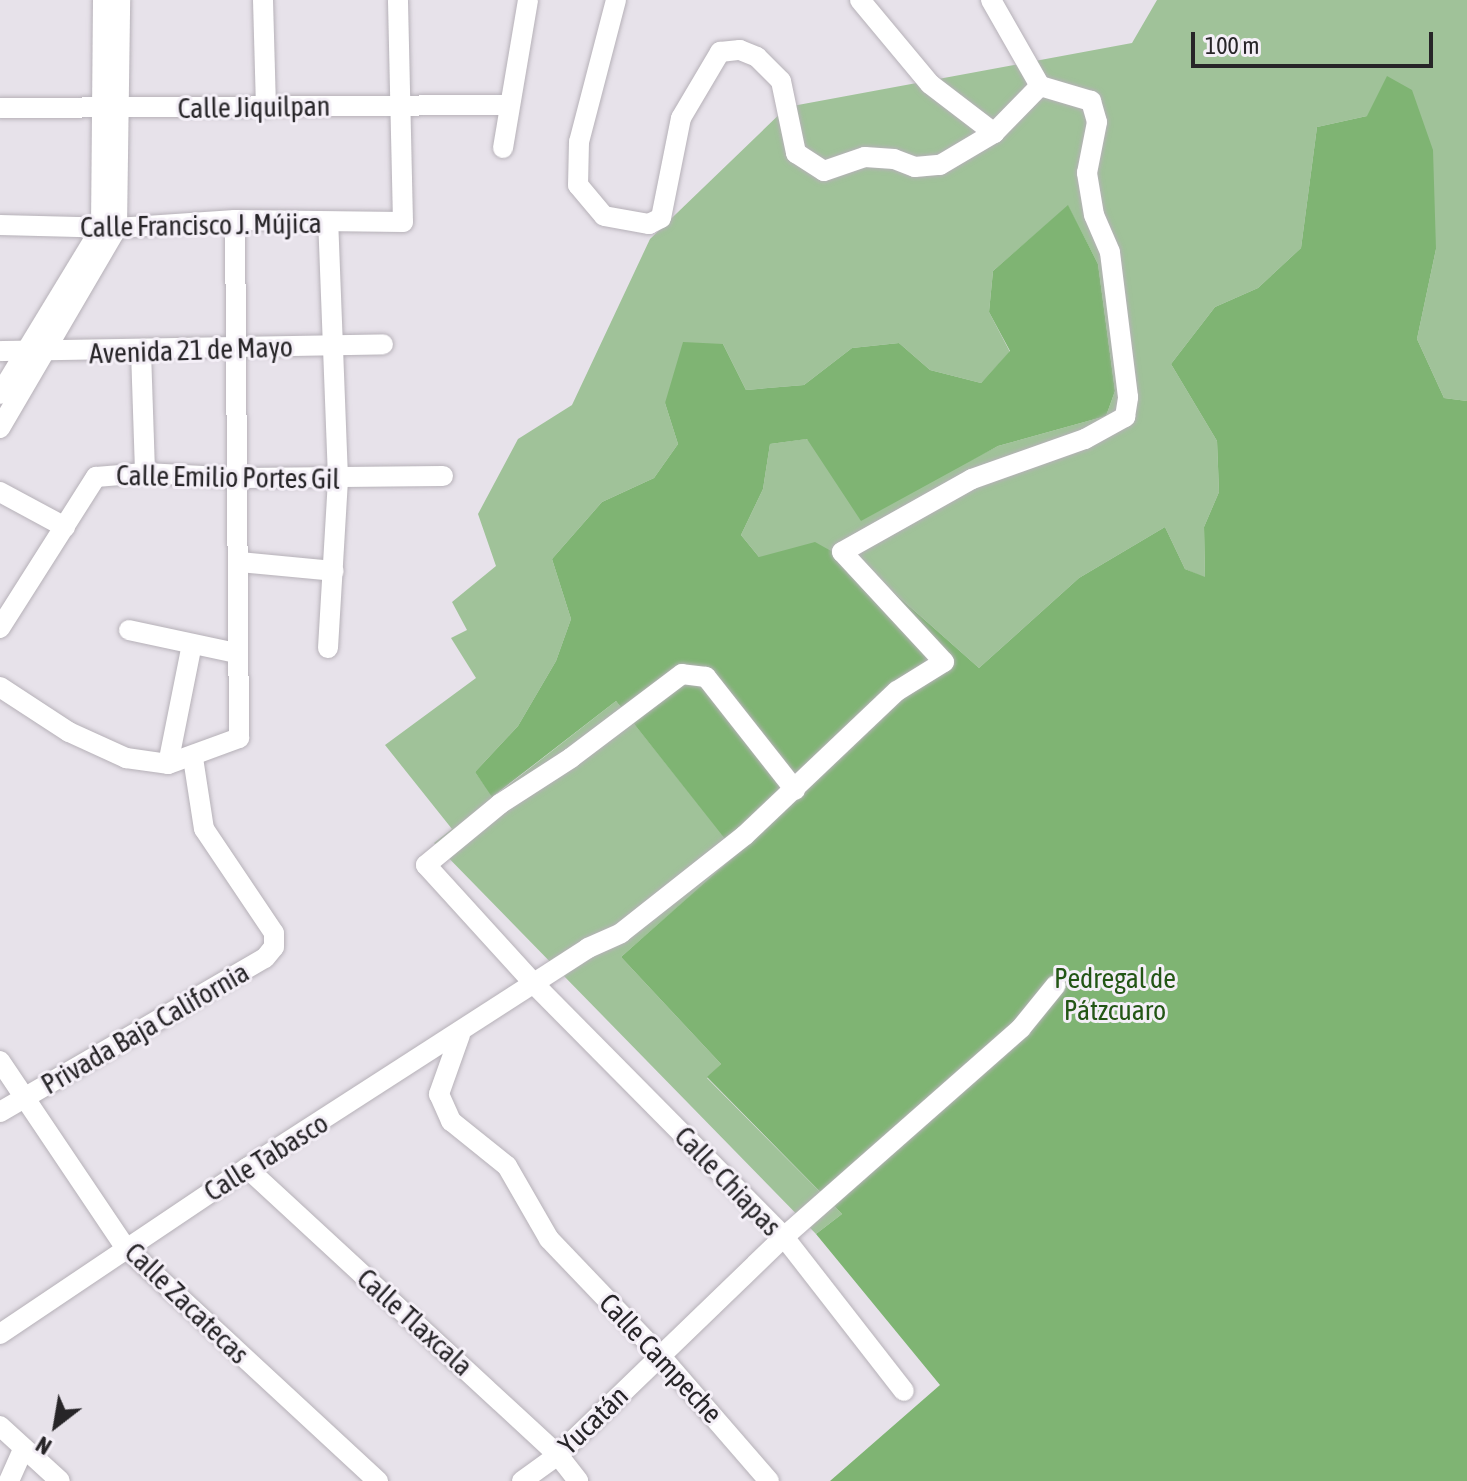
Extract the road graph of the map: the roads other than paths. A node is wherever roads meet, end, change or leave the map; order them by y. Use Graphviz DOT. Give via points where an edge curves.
graph roads {
  1 [pos="103,0"];
  2 [pos="120,0"];
  3 [pos="263,0"];
  4 [pos="398,0"];
  5 [pos="528,0"];
  6 [pos="616,0"];
  7 [pos="860,0"];
  8 [pos="991,0"];
  9 [pos="1040,86"];
  10 [pos="400,105"];
  11 [pos="508,105"];
  12 [pos="0,108"];
  13 [pos="112,108"];
  14 [pos="266,108"];
  15 [pos="994,133"];
  16 [pos="503,148"];
  17 [pos="235,220"];
  18 [pos="328,223"];
  19 [pos="0,225"];
  20 [pos="109,228"];
  21 [pos="383,344"];
  22 [pos="332,346"];
  23 [pos="236,349"];
  24 [pos="0,351"];
  25 [pos="141,351"];
  26 [pos="35,352"];
  27 [pos="0,394"];
  28 [pos="0,428"];
  29 [pos="145,473"];
  30 [pos="443,476"];
  31 [pos="241,478"];
  32 [pos="338,478"];
  33 [pos="0,492"];
  34 [pos="65,527"];
  35 [pos="239,562"];
  36 [pos="334,571"];
  37 [pos="0,628"];
  38 [pos="129,630"];
  39 [pos="192,644"];
  40 [pos="328,648"];
  41 [pos="236,653"];
  42 [pos="0,687"];
  43 [pos="193,758"];
  44 [pos="168,764"];
  45 [pos="795,790"];
  46 [pos="1056,985"];
  47 [pos="536,986"];
  48 [pos="460,1035"];
  49 [pos="0,1061"];
  50 [pos="25,1097"];
  51 [pos="0,1112"];
  52 [pos="247,1168"];
  53 [pos="784,1237"];
  54 [pos="125,1247"];
  55 [pos="0,1334"];
  56 [pos="659,1354"];
  57 [pos="904,1391"];
  58 [pos="0,1426"];
  59 [pos="24,1448"];
  60 [pos="558,1455"];
  61 [pos="9,1481"];
  62 [pos="60,1481"];
  63 [pos="378,1481"];
  64 [pos="522,1481"];
  65 [pos="578,1481"];
  66 [pos="769,1481"];
  1 -- 13 [label="street"];
  2 -- 13 [label="street"];
  3 -- 14 [label="street"];
  4 -- 10 [label="street"];
  5 -- 11 [label="street"];
  6 -- 15 [label="street" via="579,142 578,185 604,216 649,224 661,218 681,118 720,52 740,50 757,57 781,81 796,153 824,171 865,157 915,167 940,165"];
  7 -- 15 [label="street" via="930,84"];
  8 -- 9 [label="street"];
  9 -- 15 [label="street"];
  9 -- 45 [label="street, Calle Tabasco" via="1091,101 1097,122 1087,173 1094,215 1110,252 1126,374 1125,417 1085,439 972,479 842,552 944,662 897,691"];
  10 -- 11 [label="street, Calle Jiquilpan"];
  10 -- 14 [label="street, Calle Jiquilpan"];
  10 -- 18 [label="street, Calle Francisco J. Mújica" via="403,222"];
  11 -- 16 [label="street"];
  12 -- 13 [label="street, Calle Jiquilpan"];
  13 -- 14 [label="street, Calle Jiquilpan"];
  13 -- 20 [label="street"];
  17 -- 18 [label="street, Calle Francisco J. Mújica"];
  17 -- 20 [label="street, Calle Francisco J. Mújica"];
  17 -- 23 [label="street"];
  18 -- 22 [label="street"];
  19 -- 20 [label="street, Calle Francisco J. Mújica"];
  20 -- 26 [label="street"];
  21 -- 22 [label="street, Avenida 21 de Mayo"];
  22 -- 23 [label="street, Avenida 21 de Mayo"];
  22 -- 32 [label="street"];
  23 -- 25 [label="street, Avenida 21 de Mayo"];
  23 -- 31 [label="street"];
  24 -- 26 [label="street, Avenida 21 de Mayo"];
  25 -- 26 [label="street, Avenida 21 de Mayo"];
  25 -- 29 [label="street"];
  26 -- 27 [label="street"];
  26 -- 28 [label="street"];
  29 -- 31 [label="street, Calle Emilio Portes Gil"];
  29 -- 34 [label="street, Calle Emilio Portes Gil" via="96,477"];
  30 -- 32 [label="street, Calle Emilio Portes Gil"];
  31 -- 32 [label="street, Calle Emilio Portes Gil"];
  31 -- 35 [label="street"];
  32 -- 36 [label="street"];
  33 -- 34 [label="street"];
  34 -- 37 [label="street, Calle Emilio Portes Gil"];
  35 -- 36 [label="street"];
  35 -- 41 [label="street"];
  36 -- 40 [label="street"];
  38 -- 39 [label="street"];
  39 -- 41 [label="street"];
  39 -- 44 [label="street"];
  41 -- 43 [label="street" via="239,738"];
  42 -- 44 [label="street" via="69,732 126,758"];
  43 -- 44 [label="street"];
  43 -- 50 [label="street, Privada Baja California" via="204,829 274,933 274,947 265,958"];
  45 -- 47 [label="street, Calle Tabasco" via="664,902"];
  45 -- 47 [label="street, Calle Chiapas" via="706,677 682,674 500,804 426,865"];
  46 -- 53 [label="street, Yucatán" via="1021,1028"];
  47 -- 48 [label="street, Calle Tabasco"];
  47 -- 53 [label="street, Calle Chiapas"];
  48 -- 52 [label="street, Calle Tabasco"];
  48 -- 56 [label="street, Calle Campeche" via="439,1094 443,1109 507,1166 549,1239"];
  49 -- 50 [label="street, Calle Zacatecas"];
  50 -- 51 [label="street, Privada Baja California"];
  50 -- 54 [label="street, Calle Zacatecas"];
  52 -- 54 [label="street, Calle Tabasco"];
  52 -- 60 [label="street, Calle Tlaxcala"];
  53 -- 56 [label="street, Yucatán"];
  53 -- 57 [label="street, Calle Chiapas"];
  54 -- 55 [label="street, Calle Tabasco"];
  54 -- 63 [label="street, Calle Zacatecas"];
  56 -- 60 [label="street, Yucatán"];
  56 -- 66 [label="street, Calle Campeche"];
  58 -- 59 [label="street"];
  59 -- 61 [label="street"];
  59 -- 62 [label="street"];
  60 -- 64 [label="street, Yucatán"];
  60 -- 65 [label="street, Calle Tlaxcala"];
}
